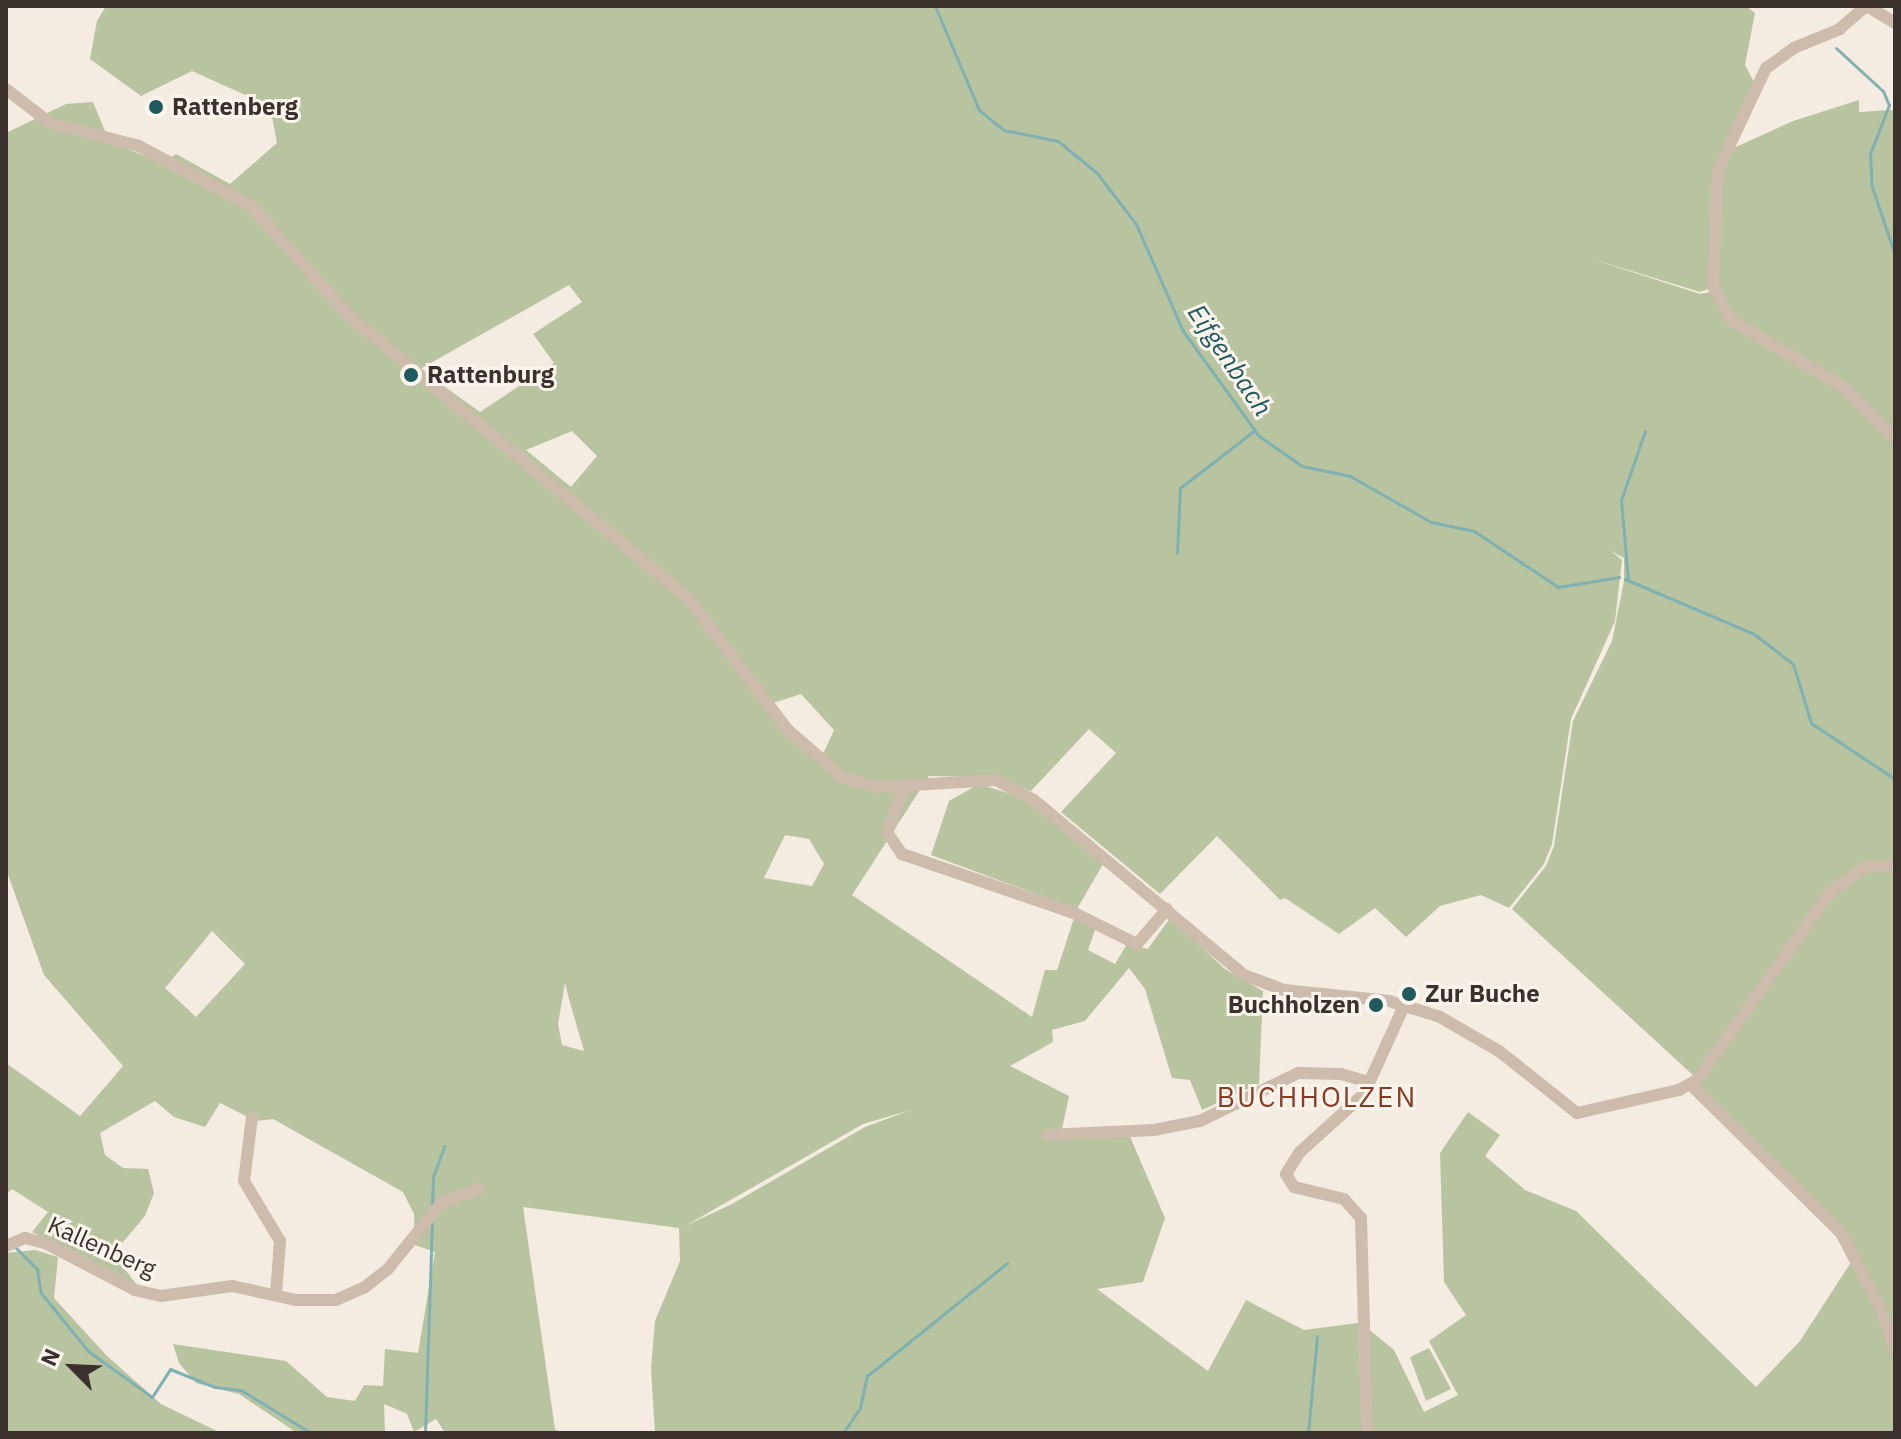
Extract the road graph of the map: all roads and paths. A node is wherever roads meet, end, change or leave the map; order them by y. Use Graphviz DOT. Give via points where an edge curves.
graph roads {
  1 [pos="1866,6"];
  2 [pos="1895,23"];
  3 [pos="6,89"];
  4 [pos="1895,438"];
  5 [pos="906,784"];
  6 [pos="1895,866"];
  7 [pos="1167,909"];
  8 [pos="1404,1006"];
  9 [pos="1369,1082"];
  10 [pos="1691,1085"];
  11 [pos="252,1117"];
  12 [pos="1047,1135"];
  13 [pos="478,1189"];
  14 [pos="6,1246"];
  15 [pos="276,1294"];
  16 [pos="1895,1351"];
  17 [pos="1367,1433"];
  1 -- 2 [label="street"];
  1 -- 4 [label="street" via="1840,29 1794,48 1766,68 1718,170 1713,286 1722,309 1845,388"];
  3 -- 5 [label="street" via="50,123 139,146 251,206 348,315 688,598 803,746 858,784"];
  5 -- 7 [label="street" via="971,778 996,780 1022,792"];
  5 -- 7 [label="street" via="887,832 902,854 1076,914 1133,943 1144,939"];
  6 -- 10 [label="street" via="1867,866 1830,892 1770,972 1721,1052"];
  7 -- 8 [label="street" via="1223,960 1264,984"];
  8 -- 9 [label="street"];
  8 -- 10 [label="street" via="1473,1033 1577,1113"];
  9 -- 12 [label="street" via="1341,1074 1298,1073 1200,1121 1154,1130"];
  9 -- 17 [label="street" via="1361,1098 1300,1152 1286,1174 1296,1188 1344,1199 1361,1218"];
  10 -- 16 [label="street" via="1841,1233 1875,1295"];
  11 -- 15 [label="street" via="244,1181 280,1241"];
  13 -- 15 [label="street, Kallenberg" via="441,1203 388,1269 346,1297 296,1300"];
  14 -- 15 [label="street, Kallenberg" via="25,1238 54,1245 145,1294 232,1286"];
}
